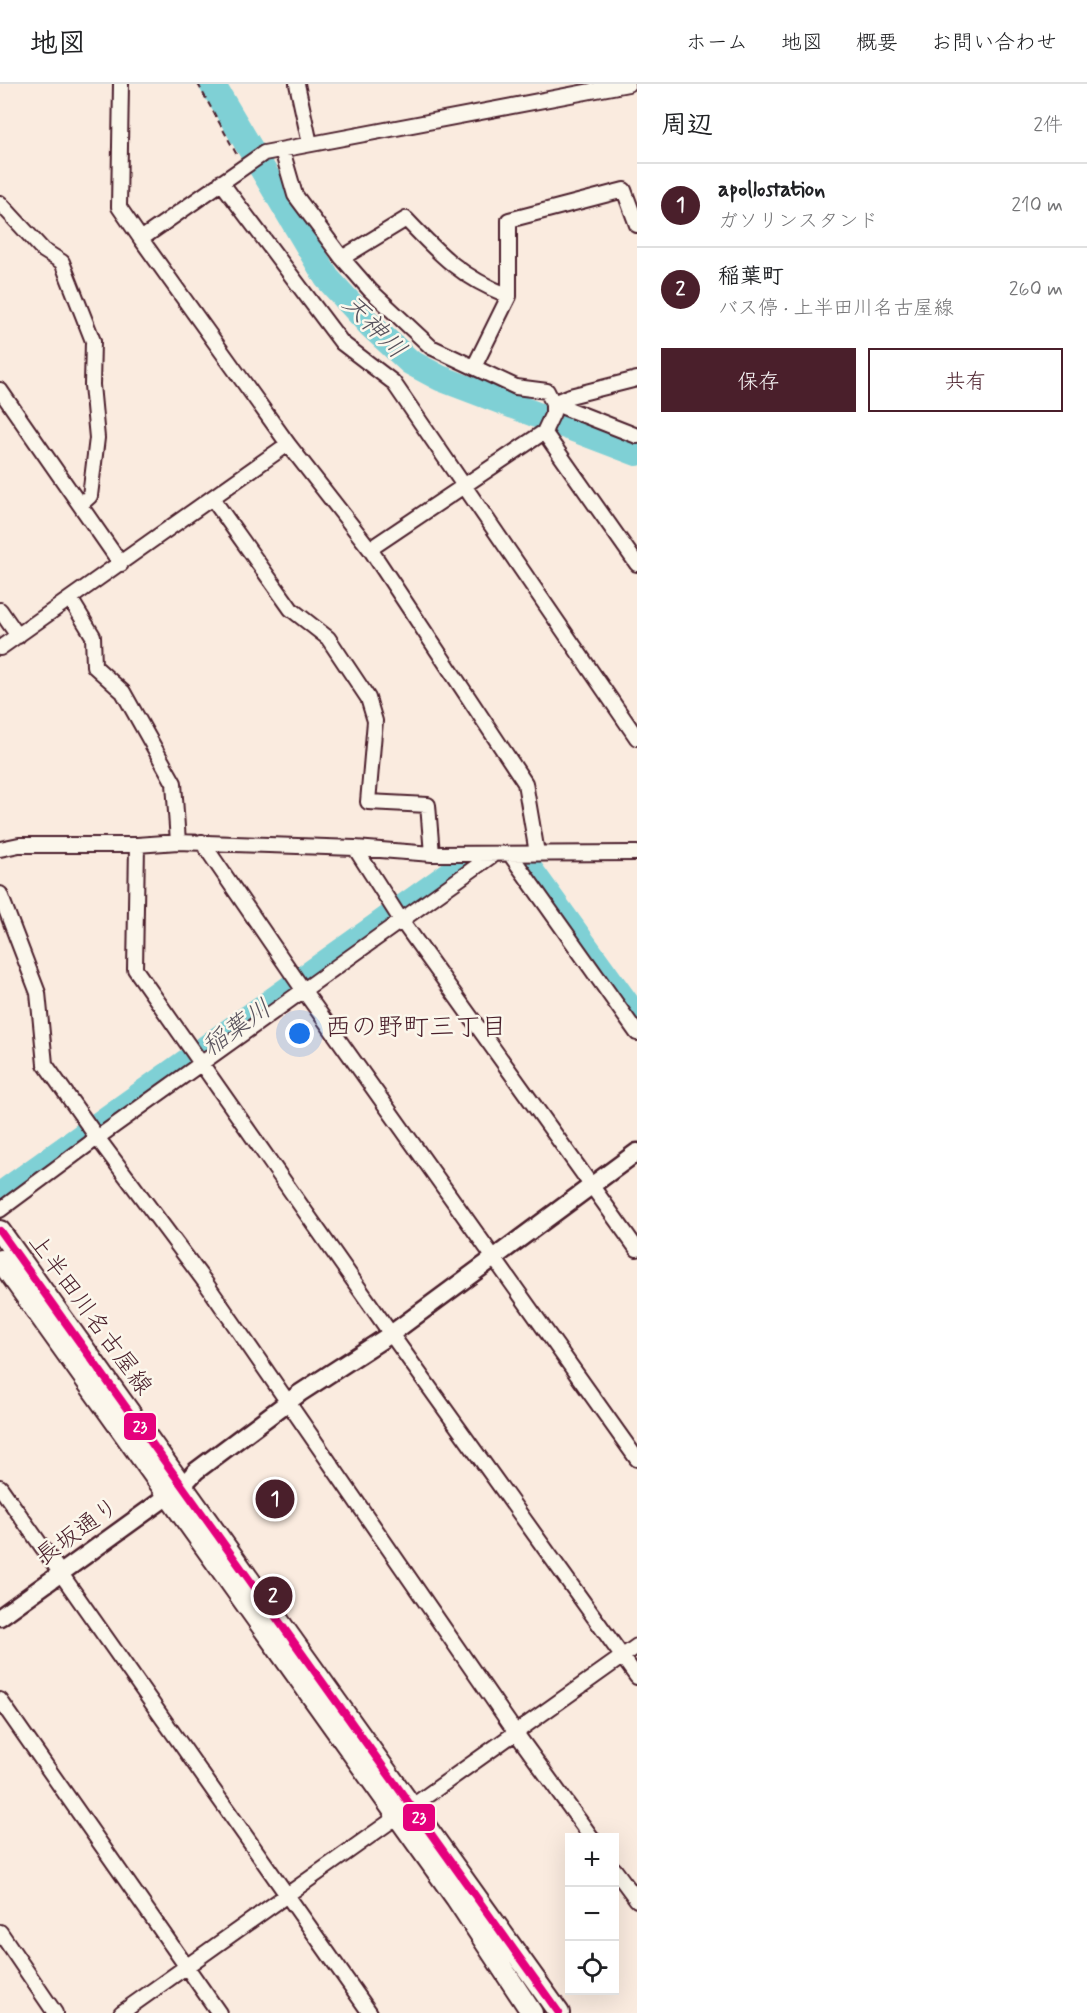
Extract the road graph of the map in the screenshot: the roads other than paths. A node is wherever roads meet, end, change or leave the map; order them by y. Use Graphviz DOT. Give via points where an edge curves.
graph roads {
  1 [pos="121,84"];
  2 [pos="297,84"];
  3 [pos="628,84"];
  4 [pos="310,144"];
  5 [pos="282,150"];
  6 [pos="221,182"];
  7 [pos="0,203"];
  8 [pos="637,225"];
  9 [pos="141,239"];
  10 [pos="342,258"];
  11 [pos="509,296"];
  12 [pos="474,367"];
  13 [pos="637,379"];
  14 [pos="0,390"];
  15 [pos="553,408"];
  16 [pos="544,431"];
  17 [pos="637,436"];
  18 [pos="288,444"];
  19 [pos="465,485"];
  20 [pos="212,498"];
  21 [pos="80,505"];
  22 [pos="370,549"];
  23 [pos="121,564"];
  24 [pos="637,564"];
  25 [pos="71,600"];
  26 [pos="0,610"];
  27 [pos="18,636"];
  28 [pos="0,648"];
  29 [pos="637,738"];
  30 [pos="178,842"];
  31 [pos="202,842"];
  32 [pos="137,845"];
  33 [pos="355,848"];
  34 [pos="0,849"];
  35 [pos="637,853"];
  36 [pos="432,854"];
  37 [pos="494,854"];
  38 [pos="510,854"];
  39 [pos="537,854"];
  40 [pos="0,894"];
  41 [pos="398,915"];
  42 [pos="303,990"];
  43 [pos="637,1032"];
  44 [pos="201,1062"];
  45 [pos="96,1137"];
  46 [pos="637,1152"];
  47 [pos="591,1184"];
  48 [pos="0,1210"];
  49 [pos="0,1231"];
  50 [pos="637,1249"];
  51 [pos="495,1258"];
  52 [pos="0,1260"];
  53 [pos="391,1334"];
  54 [pos="286,1403"];
  55 [pos="637,1459"];
  56 [pos="0,1487"];
  57 [pos="175,1490"];
  58 [pos="61,1572"];
  59 [pos="0,1617"];
  60 [pos="637,1646"];
  61 [pos="622,1657"];
  62 [pos="637,1677"];
  63 [pos="0,1700"];
  64 [pos="516,1733"];
  65 [pos="404,1811"];
  66 [pos="588,1833"];
  67 [pos="619,1875"];
  68 [pos="285,1896"];
  69 [pos="637,1900"];
  70 [pos="0,1932"];
  71 [pos="186,1967"];
  72 [pos="55,2013"];
  73 [pos="121,2013"];
  74 [pos="219,2013"];
  75 [pos="370,2013"];
  76 [pos="532,2013"];
  77 [pos="559,2013"];
  1 -- 9 [label="street" via="119,207"];
  2 -- 4 [label="street"];
  3 -- 4 [label="street"];
  4 -- 5 [label="street"];
  5 -- 6 [label="street" via="264,153"];
  5 -- 10 [label="street" via="295,195"];
  6 -- 9 [label="street"];
  6 -- 19 [label="street" via="342,343 393,382"];
  7 -- 21 [label="street" via="43,250 63,262 93,341 97,438 90,496"];
  8 -- 11 [label="street" via="624,190 509,220"];
  9 -- 18 [label="street"];
  10 -- 11 [label="street" via="406,219 445,260 479,284"];
  10 -- 12 [label="street" via="431,347"];
  11 -- 12 [label="street"];
  12 -- 15 [label="street" via="516,387 547,391"];
  13 -- 15 [label="street" via="570,396"];
  14 -- 21 [label="street"];
  15 -- 16 [label="street"];
  15 -- 17 [label="street"];
  16 -- 19 [label="street"];
  16 -- 24 [label="street"];
  18 -- 20 [label="street"];
  18 -- 22 [label="street"];
  19 -- 22 [label="street"];
  19 -- 29 [label="street"];
  20 -- 23 [label="street"];
  20 -- 36 [label="street" via="291,609 328,638 368,698 375,722 368,802 428,805"];
  21 -- 23 [label="street"];
  22 -- 39 [label="street" via="525,783"];
  23 -- 25 [label="street"];
  25 -- 27 [label="street"];
  25 -- 30 [label="street" via="93,636 94,666 123,692 174,783"];
  26 -- 27 [label="street"];
  27 -- 28 [label="street"];
  30 -- 31 [label="street"];
  30 -- 32 [label="street"];
  31 -- 33 [label="street"];
  31 -- 42 [label="street"];
  32 -- 34 [label="street" via="19,845"];
  32 -- 44 [label="street" via="135,969"];
  33 -- 36 [label="street"];
  33 -- 41 [label="street"];
  35 -- 39 [label="street"];
  36 -- 37 [label="street"];
  37 -- 38 [label="street"];
  37 -- 41 [label="street"];
  38 -- 39 [label="street"];
  38 -- 43 [label="street"];
  40 -- 45 [label="street" via="38,993 45,1064"];
  41 -- 42 [label="street"];
  41 -- 47 [label="street"];
  42 -- 44 [label="street"];
  42 -- 51 [label="street"];
  44 -- 45 [label="street"];
  44 -- 53 [label="street"];
  45 -- 48 [label="street"];
  45 -- 54 [label="street" via="205,1282"];
  46 -- 47 [label="street, 長坂通り"];
  47 -- 50 [label="street"];
  47 -- 51 [label="street, 長坂通り"];
  49 -- 57 [label="main road, 上半田川名古屋線"];
  51 -- 53 [label="street, 長坂通り"];
  51 -- 55 [label="street"];
  52 -- 57 [label="main road, 上半田川名古屋線"];
  53 -- 54 [label="street, 長坂通り"];
  53 -- 61 [label="street"];
  54 -- 57 [label="street, 長坂通り"];
  54 -- 64 [label="street"];
  56 -- 58 [label="street"];
  57 -- 58 [label="street, 長坂通り"];
  57 -- 65 [label="main road, 上半田川名古屋線"];
  58 -- 59 [label="street, 長坂通り"];
  58 -- 68 [label="street"];
  60 -- 61 [label="street"];
  61 -- 62 [label="street"];
  61 -- 64 [label="street"];
  63 -- 71 [label="street"];
  64 -- 65 [label="street"];
  64 -- 66 [label="street"];
  65 -- 68 [label="street"];
  65 -- 76 [label="main road, 上半田川名古屋線"];
  65 -- 77 [label="main road, 上半田川名古屋線"];
  67 -- 69 [label="street"];
  68 -- 71 [label="street"];
  68 -- 75 [label="street"];
  70 -- 72 [label="street"];
  71 -- 73 [label="street"];
  71 -- 74 [label="street"];
}
